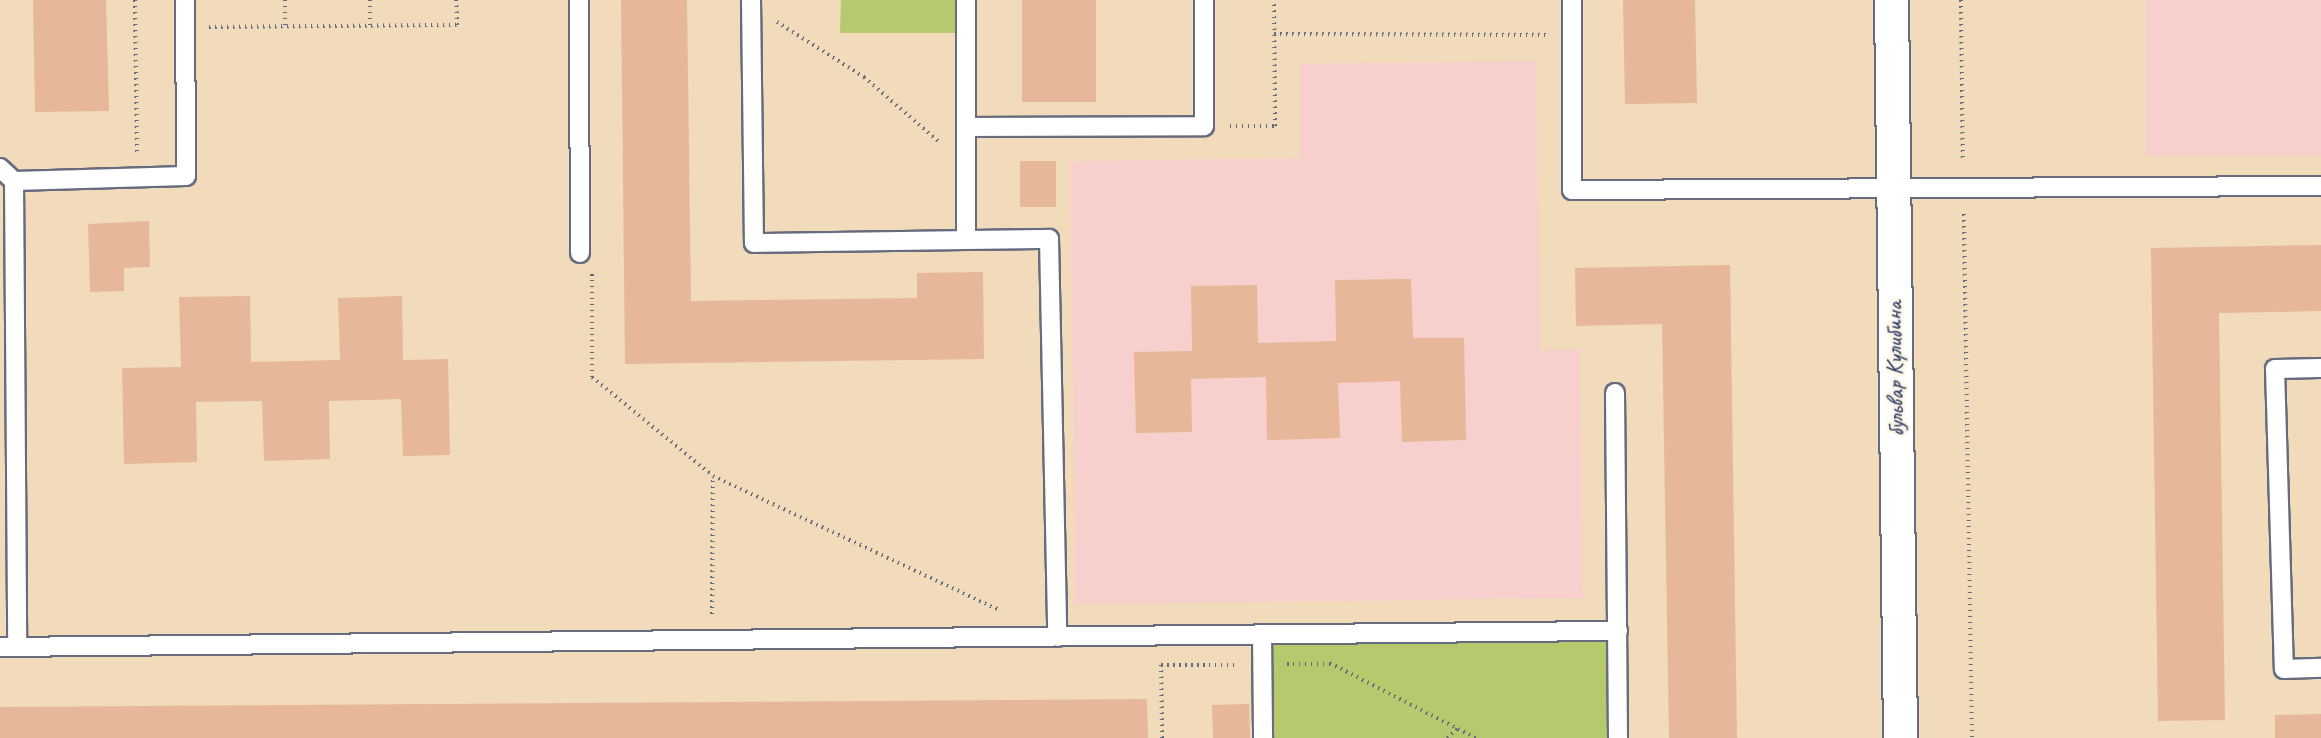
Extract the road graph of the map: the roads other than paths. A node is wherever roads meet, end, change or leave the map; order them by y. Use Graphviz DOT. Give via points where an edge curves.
graph roads {
  1 [pos="185,0"];
  2 [pos="579,0"];
  3 [pos="966,0"];
  4 [pos="1204,0"];
  5 [pos="1572,0"];
  6 [pos="1891,0"];
  7 [pos="751,3"];
  8 [pos="966,127"];
  9 [pos="0,168"];
  10 [pos="14,181"];
  11 [pos="2321,186"];
  12 [pos="1893,188"];
  13 [pos="7,237"];
  14 [pos="966,240"];
  15 [pos="586,260"];
  16 [pos="2321,368"];
  17 [pos="1615,393"];
  18 [pos="1618,631"];
  19 [pos="1262,634"];
  20 [pos="1057,637"];
  21 [pos="8,647"];
  22 [pos="2321,668"];
  23 [pos="1263,738"];
  24 [pos="1618,738"];
  25 [pos="1900,738"];
  1 -- 10 [label="lane" via="186,176"];
  2 -- 15 [label="lane"];
  3 -- 8 [label="lane"];
  4 -- 8 [label="lane" via="1204,126"];
  5 -- 12 [label="lane" via="1572,190"];
  6 -- 12 [label="street, бульвар Кулибина"];
  7 -- 14 [label="lane" via="754,243"];
  8 -- 14 [label="lane"];
  9 -- 10 [label="lane"];
  10 -- 13 [label="lane"];
  11 -- 12 [label="lane"];
  12 -- 25 [label="street, бульвар Кулибина"];
  13 -- 21 [label="lane"];
  14 -- 20 [label="lane" via="1049,239"];
  16 -- 22 [label="lane" via="2275,369 2284,669"];
  17 -- 18 [label="lane"];
  18 -- 19 [label="lane"];
  18 -- 24 [label="lane"];
  19 -- 20 [label="lane"];
  19 -- 23 [label="lane"];
  20 -- 21 [label="lane"];
}
